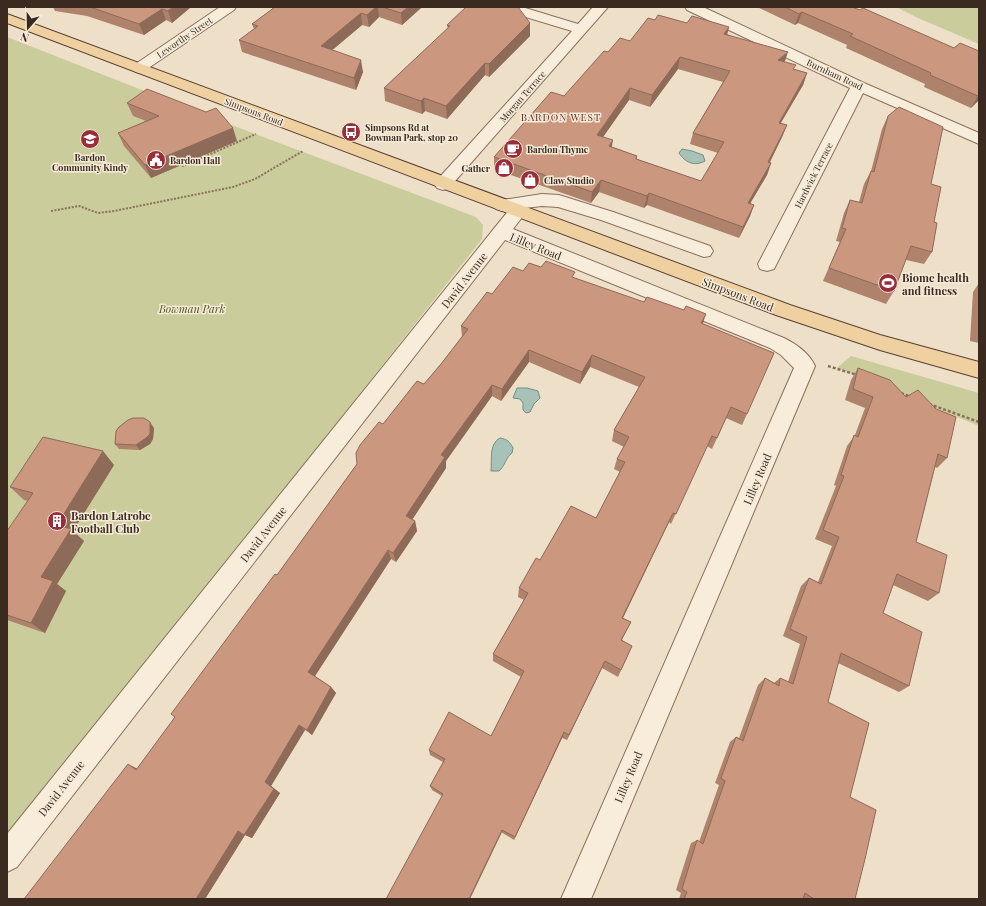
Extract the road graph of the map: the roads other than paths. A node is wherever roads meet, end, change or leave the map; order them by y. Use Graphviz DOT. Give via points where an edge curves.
graph roads {
  1 [pos="229,7"];
  2 [pos="507,7"];
  3 [pos="601,7"];
  4 [pos="692,7"];
  5 [pos="7,19"];
  6 [pos="581,29"];
  7 [pos="139,68"];
  8 [pos="859,86"];
  9 [pos="979,139"];
  10 [pos="443,184"];
  11 [pos="510,208"];
  12 [pos="502,232"];
  13 [pos="704,252"];
  14 [pos="766,264"];
  15 [pos="979,370"];
  16 [pos="7,857"];
  17 [pos="576,899"];
  1 -- 7 [label="street, Leworthy Street"];
  2 -- 6 [label="street"];
  3 -- 6 [label="street, Morgan Terrace"];
  4 -- 8 [label="street, Burnham Road"];
  5 -- 7 [label="main road, Simpsons Road"];
  6 -- 10 [label="street, Morgan Terrace"];
  7 -- 10 [label="main road, Simpsons Road"];
  8 -- 9 [label="street, Burnham Road"];
  8 -- 14 [label="street, Hardwick Terrace"];
  10 -- 11 [label="main road, Simpsons Road"];
  11 -- 12 [label="street, David Avenue"];
  11 -- 13 [label="street, Simpsons Road" via="542,200 562,202"];
  11 -- 15 [label="main road, Simpsons Road" via="839,330"];
  12 -- 16 [label="street, David Avenue"];
  12 -- 17 [label="street, Lilley Road" via="777,343 790,351 805,366"];
}
